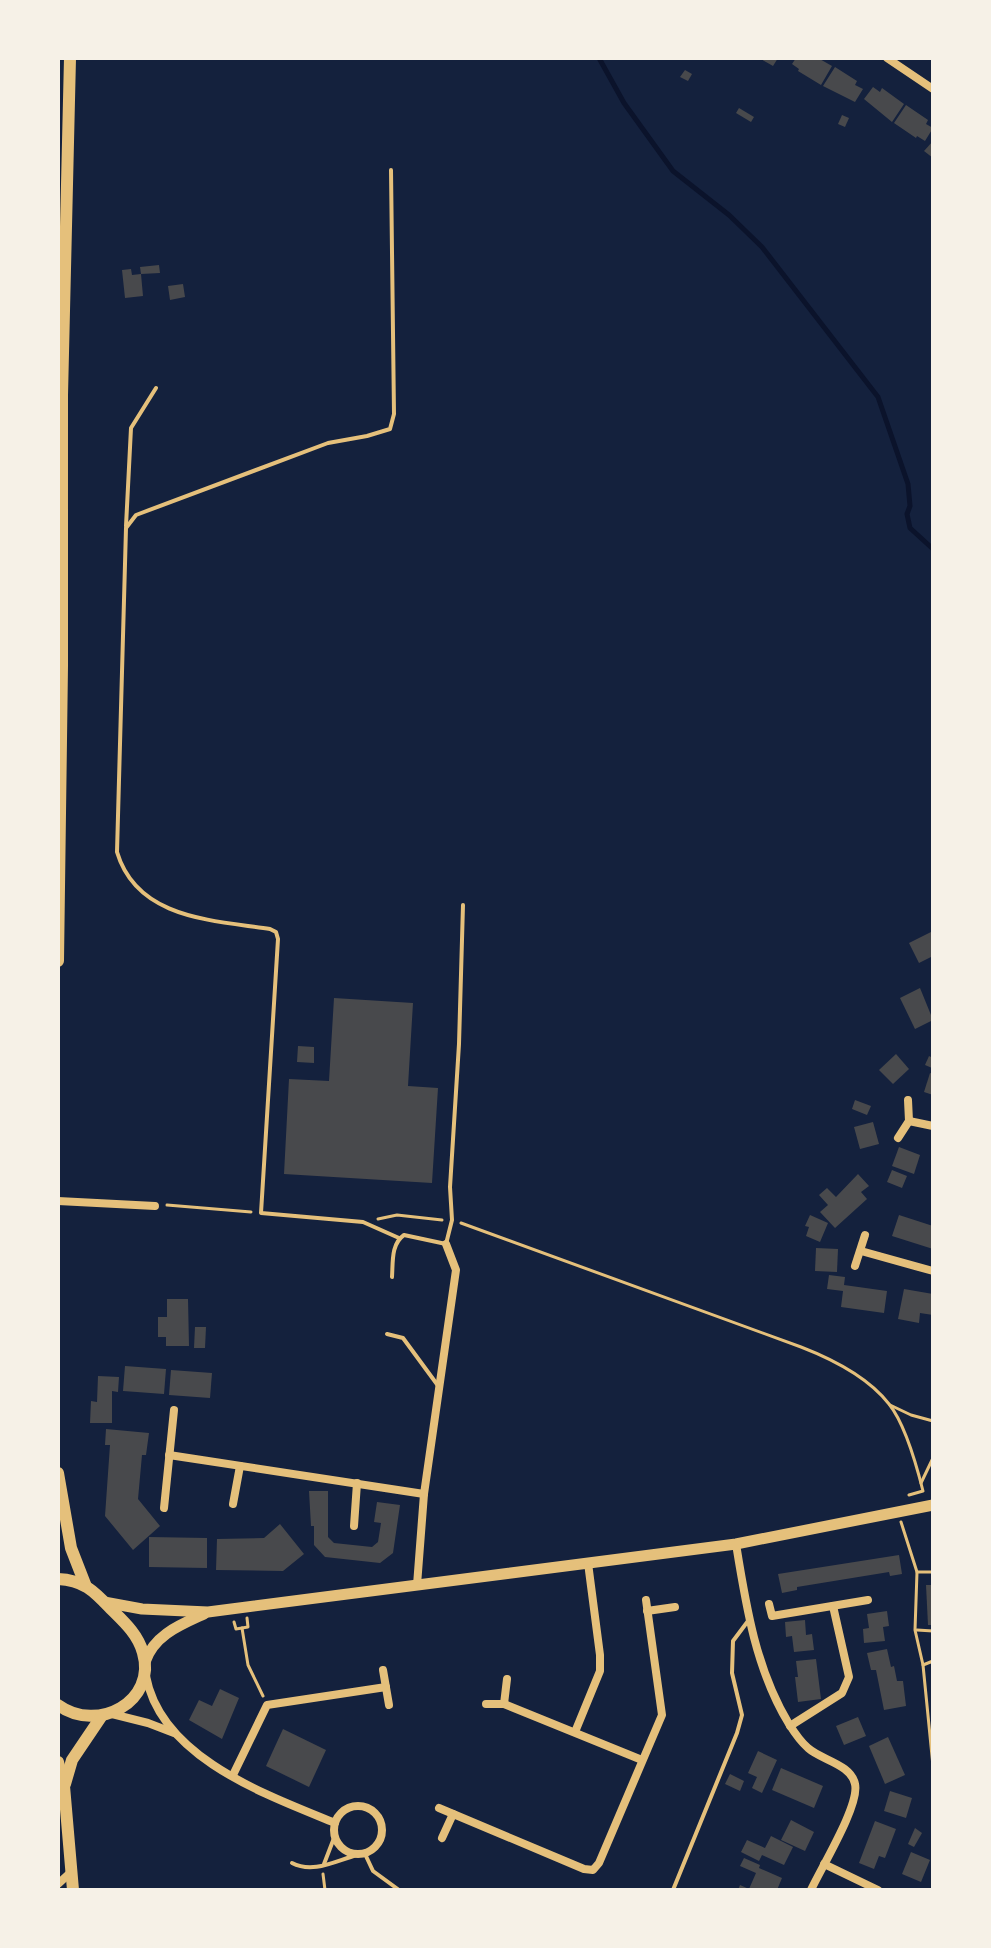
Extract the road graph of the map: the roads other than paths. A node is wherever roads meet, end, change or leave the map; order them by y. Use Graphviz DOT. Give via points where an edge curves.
graph roads {
  1 [pos="70,58"];
  2 [pos="887,58"];
  3 [pos="933,89"];
  4 [pos="391,170"];
  5 [pos="60,348"];
  6 [pos="156,388"];
  7 [pos="126,528"];
  8 [pos="60,666"];
  9 [pos="463,905"];
  10 [pos="58,961"];
  11 [pos="908,1100"];
  12 [pos="909,1121"];
  13 [pos="933,1126"];
  14 [pos="898,1138"];
  15 [pos="58,1201"];
  16 [pos="155,1206"];
  17 [pos="865,1235"];
  18 [pos="399,1238"];
  19 [pos="446,1244"];
  20 [pos="861,1251"];
  21 [pos="855,1266"];
  22 [pos="933,1271"];
  23 [pos="392,1277"];
  24 [pos="387,1334"];
  25 [pos="441,1389"];
  26 [pos="174,1410"];
  27 [pos="169,1455"];
  28 [pos="240,1466"];
  29 [pos="58,1473"];
  30 [pos="357,1483"];
  31 [pos="424,1494"];
  32 [pos="233,1504"];
  33 [pos="933,1505"];
  34 [pos="164,1508"];
  35 [pos="354,1526"];
  36 [pos="736,1544"];
  37 [pos="588,1563"];
  38 [pos="58,1579"];
  39 [pos="85,1584"];
  40 [pos="417,1585"];
  41 [pos="646,1600"];
  42 [pos="868,1600"];
  43 [pos="104,1602"];
  44 [pos="769,1604"];
  45 [pos="833,1606"];
  46 [pos="675,1607"];
  47 [pos="647,1611"];
  48 [pos="208,1612"];
  49 [pos="748,1621"];
  50 [pos="145,1664"];
  51 [pos="383,1670"];
  52 [pos="507,1679"];
  53 [pos="386,1687"];
  54 [pos="486,1704"];
  55 [pos="504,1704"];
  56 [pos="58,1705"];
  57 [pos="389,1705"];
  58 [pos="107,1715"];
  59 [pos="790,1726"];
  60 [pos="575,1732"];
  61 [pos="175,1734"];
  62 [pos="642,1760"];
  63 [pos="58,1762"];
  64 [pos="233,1775"];
  65 [pos="64,1786"];
  66 [pos="439,1808"];
  67 [pos="453,1814"];
  68 [pos="335,1823"];
  69 [pos="334,1838"];
  70 [pos="442,1838"];
  71 [pos="361,1854"];
  72 [pos="292,1863"];
  73 [pos="824,1864"];
  74 [pos="323,1865"];
  75 [pos="70,1873"];
  76 [pos="58,1884"];
  77 [pos="73,1890"];
  78 [pos="399,1890"];
  79 [pos="673,1890"];
  80 [pos="811,1890"];
  81 [pos="878,1890"];
  1 -- 5 [label="highway"];
  2 -- 3 [label="street"];
  4 -- 7 [label="lane" via="390,429 328,443 151,509 136,515"];
  5 -- 8 [label="highway"];
  6 -- 7 [label="lane" via="131,428"];
  7 -- 18 [label="lane" via="117,852 121,864 140,890 172,911 276,932 261,1213 363,1222"];
  8 -- 10 [label="highway"];
  9 -- 19 [label="lane" via="452,1220"];
  11 -- 12 [label="street"];
  12 -- 13 [label="street"];
  12 -- 14 [label="street"];
  15 -- 16 [label="street"];
  17 -- 20 [label="street"];
  18 -- 19 [label="lane"];
  18 -- 23 [label="lane"];
  19 -- 25 [label="street" via="456,1270"];
  20 -- 21 [label="street"];
  20 -- 22 [label="street"];
  24 -- 25 [label="lane" via="403,1338"];
  25 -- 31 [label="street"];
  26 -- 27 [label="street"];
  27 -- 28 [label="street"];
  27 -- 34 [label="street"];
  28 -- 30 [label="street"];
  28 -- 32 [label="street"];
  29 -- 39 [label="highway" via="71,1548"];
  30 -- 31 [label="street"];
  30 -- 35 [label="street"];
  31 -- 40 [label="street"];
  33 -- 36 [label="main road"];
  36 -- 37 [label="main road"];
  36 -- 49 [label="street"];
  37 -- 40 [label="main road"];
  37 -- 60 [label="street" via="600,1671"];
  38 -- 39 [label="highway"];
  39 -- 43 [label="highway"];
  40 -- 48 [label="main road"];
  41 -- 47 [label="street"];
  42 -- 45 [label="street"];
  43 -- 48 [label="main road"];
  43 -- 50 [label="highway" via="131,1630"];
  44 -- 45 [label="street" via="772,1616"];
  45 -- 59 [label="street" via="849,1677 842,1693"];
  46 -- 47 [label="street"];
  47 -- 62 [label="street" via="662,1715"];
  48 -- 50 [label="main road" via="164,1635"];
  49 -- 59 [label="street"];
  49 -- 79 [label="lane" via="733,1641 732,1673 742,1715 737,1733"];
  50 -- 58 [label="highway" via="130,1699"];
  50 -- 61 [label="street" via="151,1692"];
  51 -- 53 [label="street"];
  52 -- 55 [label="street"];
  53 -- 57 [label="street"];
  53 -- 64 [label="street" via="267,1705"];
  54 -- 55 [label="street"];
  55 -- 60 [label="street"];
  56 -- 58 [label="highway" via="87,1718"];
  58 -- 61 [label="street"];
  58 -- 65 [label="highway" via="72,1760"];
  59 -- 73 [label="street" via="808,1749 837,1765 855,1783 850,1812"];
  60 -- 62 [label="street"];
  61 -- 64 [label="street" via="198,1756"];
  62 -- 67 [label="street" via="593,1870"];
  63 -- 65 [label="highway"];
  64 -- 68 [label="street"];
  65 -- 75 [label="highway"];
  66 -- 67 [label="street"];
  67 -- 70 [label="street"];
  68 -- 69 [label="street"];
  68 -- 71 [label="street" via="352,1806 375,1813 382,1836"];
  69 -- 71 [label="street" via="343,1850"];
  69 -- 74 [label="lane"];
  71 -- 74 [label="lane"];
  71 -- 78 [label="lane" via="373,1871"];
  72 -- 74 [label="lane" via="303,1869"];
  73 -- 80 [label="street"];
  73 -- 81 [label="street"];
  75 -- 76 [label="street"];
  75 -- 77 [label="highway"];
}
